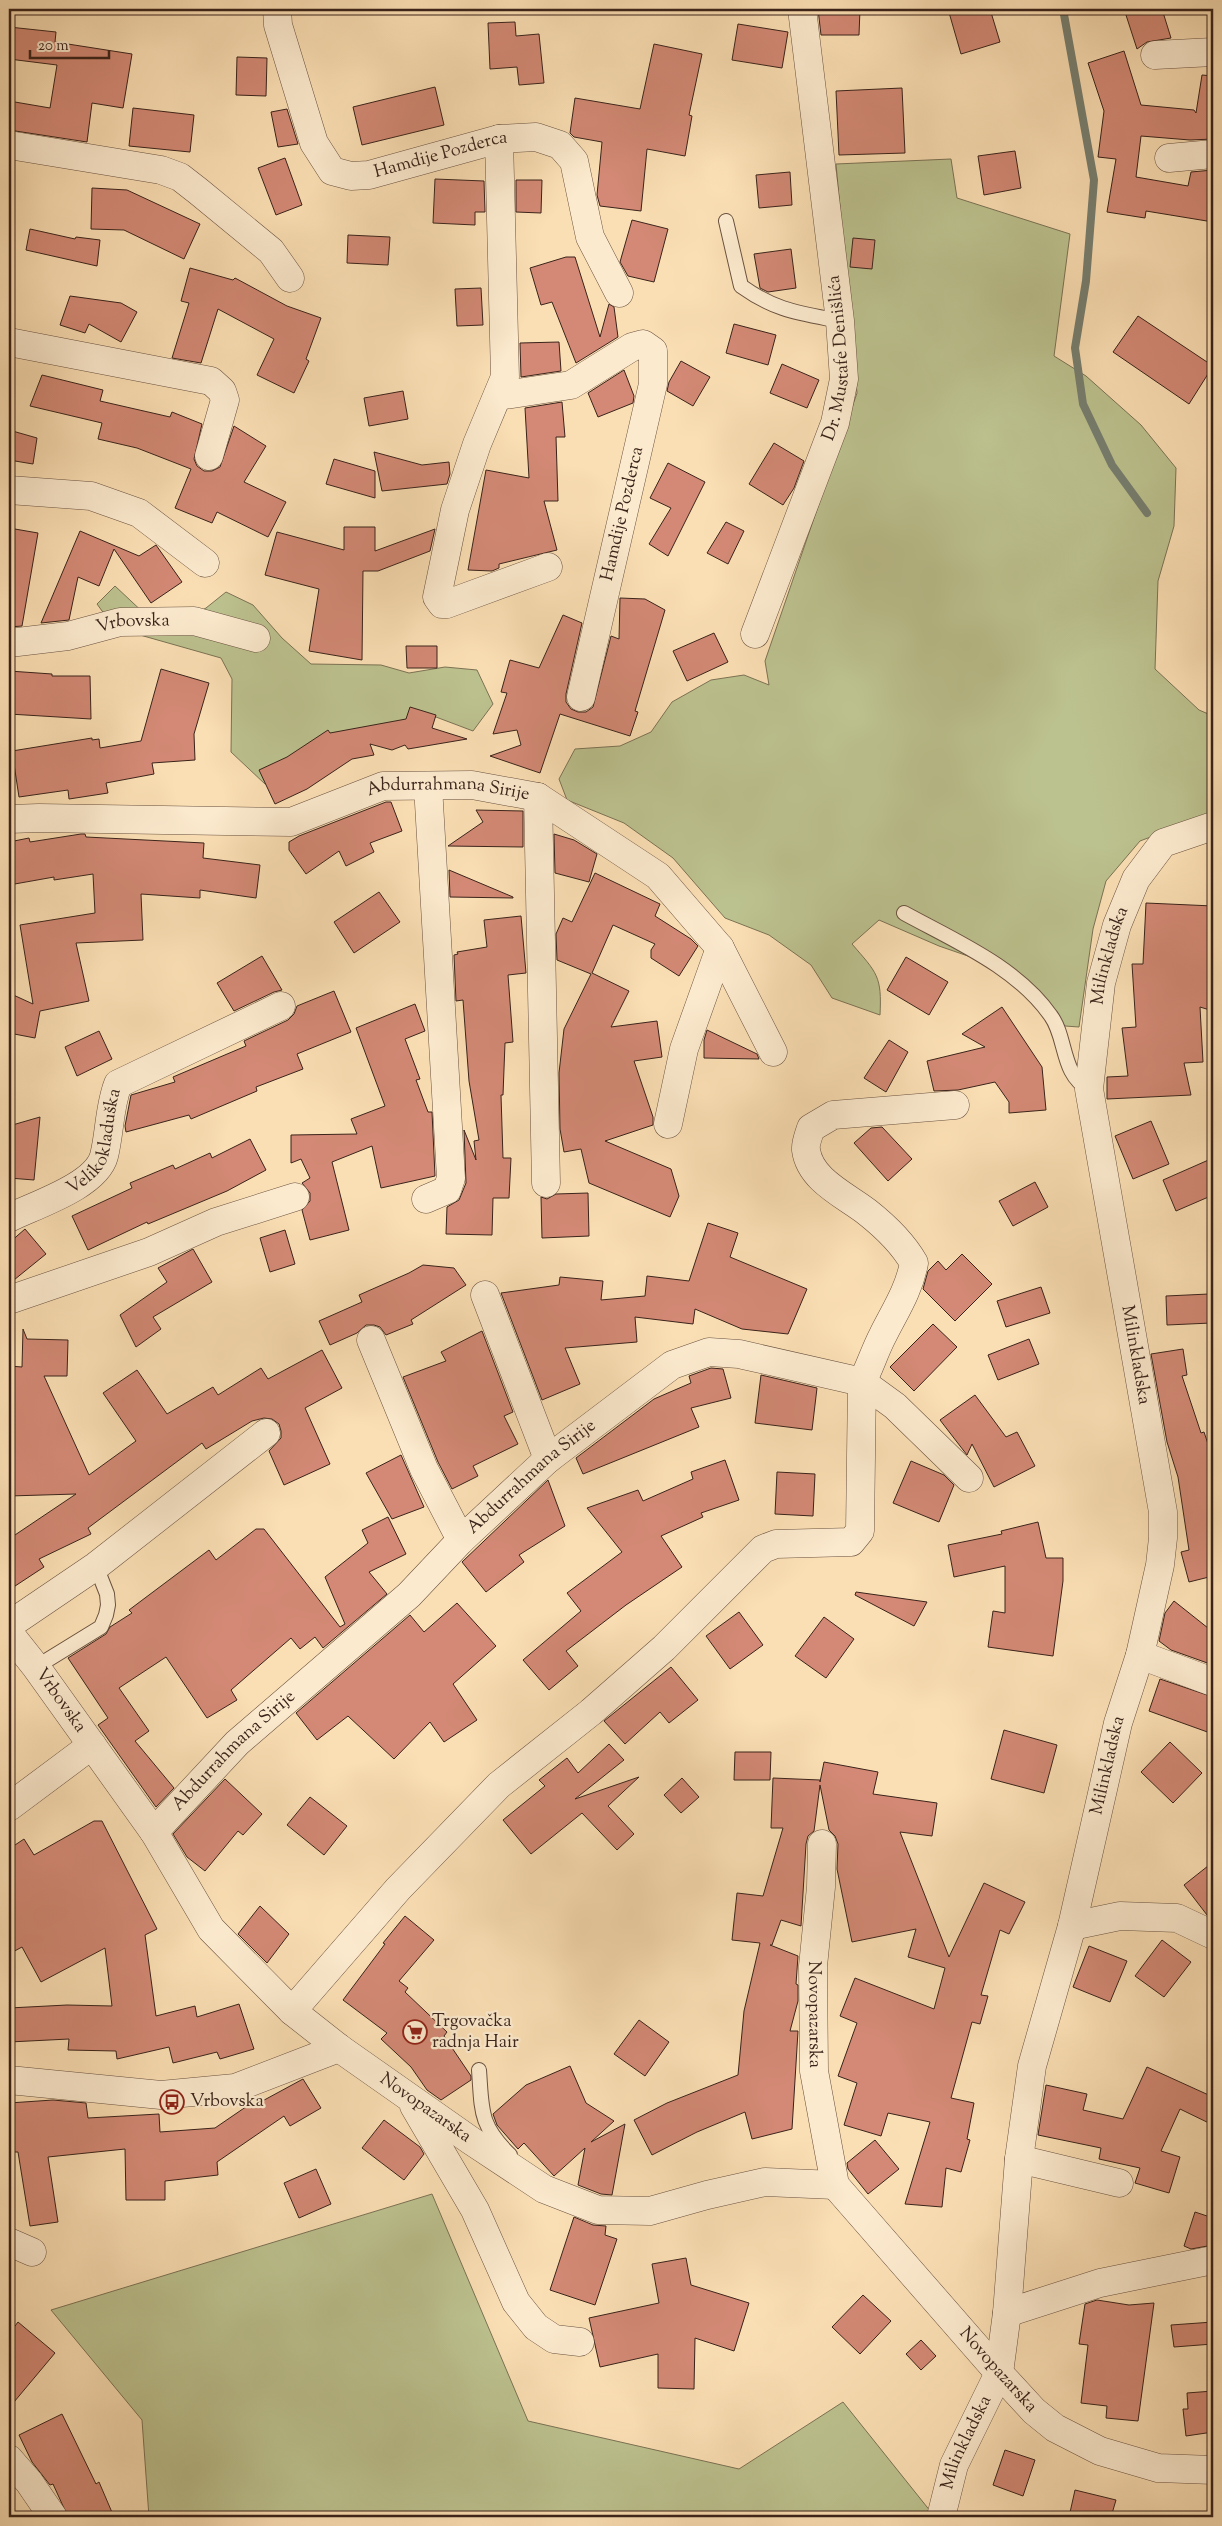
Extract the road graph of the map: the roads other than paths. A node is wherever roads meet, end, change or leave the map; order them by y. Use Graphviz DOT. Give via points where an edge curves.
graph roads {
  1 [pos="277,9"];
  2 [pos="802,9"];
  3 [pos="1213,52"];
  4 [pos="1155,56"];
  5 [pos="499,139"];
  6 [pos="9,145"];
  7 [pos="1213,154"];
  8 [pos="1169,158"];
  9 [pos="726,221"];
  10 [pos="290,278"];
  11 [pos="619,293"];
  12 [pos="840,321"];
  13 [pos="9,342"];
  14 [pos="498,396"];
  15 [pos="209,456"];
  16 [pos="9,490"];
  17 [pos="205,563"];
  18 [pos="548,567"];
  19 [pos="755,634"];
  20 [pos="256,638"];
  21 [pos="9,643"];
  22 [pos="581,697"];
  23 [pos="428,786"];
  24 [pos="538,797"];
  25 [pos="9,819"];
  26 [pos="1213,826"];
  27 [pos="904,913"];
  28 [pos="720,948"];
  29 [pos="281,1006"];
  30 [pos="773,1052"];
  31 [pos="1089,1089"];
  32 [pos="955,1105"];
  33 [pos="668,1124"];
  34 [pos="546,1183"];
  35 [pos="295,1197"];
  36 [pos="426,1199"];
  37 [pos="9,1218"];
  38 [pos="485,1295"];
  39 [pos="9,1300"];
  40 [pos="371,1340"];
  41 [pos="862,1382"];
  42 [pos="266,1433"];
  43 [pos="548,1459"];
  44 [pos="969,1478"];
  45 [pos="461,1540"];
  46 [pos="96,1566"];
  47 [pos="9,1624"];
  48 [pos="9,1633"];
  49 [pos="1140,1655"];
  50 [pos="36,1667"];
  51 [pos="1213,1682"];
  52 [pos="92,1745"];
  53 [pos="9,1807"];
  54 [pos="154,1832"];
  55 [pos="822,1844"];
  56 [pos="1072,1926"];
  57 [pos="1213,1935"];
  58 [pos="292,2012"];
  59 [pos="339,2048"];
  60 [pos="479,2070"];
  61 [pos="9,2080"];
  62 [pos="408,2096"];
  63 [pos="1019,2159"];
  64 [pos="1119,2183"];
  65 [pos="835,2184"];
  66 [pos="544,2189"];
  67 [pos="1213,2260"];
  68 [pos="1007,2313"];
  69 [pos="580,2342"];
  70 [pos="999,2373"];
  71 [pos="9,2459"];
  72 [pos="1213,2470"];
  73 [pos="53,2517"];
  74 [pos="941,2517"];
  1 -- 5 [label="street, Hamdije Pozderca" via="278,25 314,143 332,171 350,176 369,175"];
  2 -- 12 [label="street, Dr. Mustafe Denišlića"];
  3 -- 4 [label="street"];
  5 -- 11 [label="street, Hamdije Pozderca" via="536,137 560,145 574,162 590,237"];
  5 -- 14 [label="street" via="506,355 505,377"];
  6 -- 10 [label="street" via="161,170 180,177 271,251"];
  7 -- 8 [label="street"];
  9 -- 12 [label="lane" via="741,286 777,308"];
  12 -- 19 [label="street, Dr. Mustafe Denišlića" via="844,379 834,422"];
  13 -- 15 [label="street" via="211,381 225,400"];
  14 -- 18 [label="street" via="454,510 437,597 442,604 447,604"];
  14 -- 22 [label="street, Hamdije Pozderca" via="571,385 632,347 643,344 653,351 653,384"];
  16 -- 17 [label="street" via="91,496 139,513"];
  20 -- 21 [label="street, Vrbovska" via="194,622 120,622 68,636"];
  23 -- 24 [label="street, Abdurrahmana Sirije" via="472,785"];
  23 -- 25 [label="street, Abdurrahmana Sirije" via="383,786 291,822"];
  23 -- 36 [label="street" via="451,1178 447,1190"];
  24 -- 28 [label="street, Abdurrahmana Sirije" via="658,876"];
  24 -- 34 [label="street"];
  26 -- 31 [label="street, Milinkladska" via="1163,843 1136,879 1117,924 1101,983"];
  27 -- 31 [label="lane" via="985,959 1028,990 1053,1018 1072,1074"];
  28 -- 30 [label="street, Abdurrahmana Sirije"];
  28 -- 33 [label="street" via="684,1049"];
  29 -- 37 [label="street, Velikokladuška" via="118,1084 112,1099 104,1158 95,1174"];
  31 -- 49 [label="street, Milinkladska" via="1163,1512 1160,1564"];
  32 -- 41 [label="street" via="833,1115 811,1128 805,1149 811,1168 833,1189 886,1228 903,1245 914,1263 911,1282"];
  35 -- 39 [label="street" via="216,1222 148,1252"];
  38 -- 43 [label="street"];
  40 -- 45 [label="street" via="424,1469"];
  41 -- 43 [label="street, Abdurrahmana Sirije" via="739,1354 709,1352 672,1365"];
  41 -- 44 [label="street, Abdurrahmana Sirije" via="895,1406"];
  41 -- 58 [label="street" via="860,1531 857,1537 851,1542 776,1544 763,1549 664,1648 591,1712 499,1785 398,1889"];
  42 -- 46 [label="street"];
  43 -- 45 [label="street, Abdurrahmana Sirije"];
  45 -- 54 [label="street, Abdurrahmana Sirije" via="409,1595 237,1743"];
  46 -- 47 [label="street"];
  46 -- 50 [label="lane" via="108,1605 101,1627"];
  48 -- 50 [label="street, Vrbovska"];
  49 -- 51 [label="street"];
  49 -- 56 [label="street, Milinkladska" via="1118,1723"];
  50 -- 52 [label="street, Vrbovska"];
  52 -- 53 [label="street, Vrbovska"];
  52 -- 54 [label="street, Vrbovska"];
  54 -- 58 [label="street, Vrbovska" via="211,1929"];
  55 -- 65 [label="street, Novopazarska" via="813,1966 814,2071"];
  56 -- 57 [label="street" via="1120,1916 1177,1918"];
  56 -- 63 [label="street, Milinkladska" via="1032,2066"];
  58 -- 59 [label="street, Vrbovska"];
  59 -- 61 [label="street" via="234,2088 161,2095"];
  59 -- 62 [label="street, Novopazarska"];
  60 -- 66 [label="lane" via="482,2119 500,2146"];
  62 -- 66 [label="street, Novopazarska"];
  62 -- 69 [label="street" via="475,2210 516,2302 536,2327 554,2339"];
  63 -- 64 [label="street"];
  63 -- 68 [label="street, Milinkladska"];
  65 -- 66 [label="street, Novopazarska" via="765,2182 650,2211 598,2210"];
  65 -- 70 [label="street, Novopazarska"];
  67 -- 68 [label="street" via="1100,2282"];
  68 -- 70 [label="street, Milinkladska"];
  70 -- 72 [label="street, Novopazarska" via="1034,2411 1055,2428 1100,2451 1158,2468"];
  70 -- 74 [label="street, Milinkladska" via="954,2464"];
  71 -- 73 [label="street"];
}
